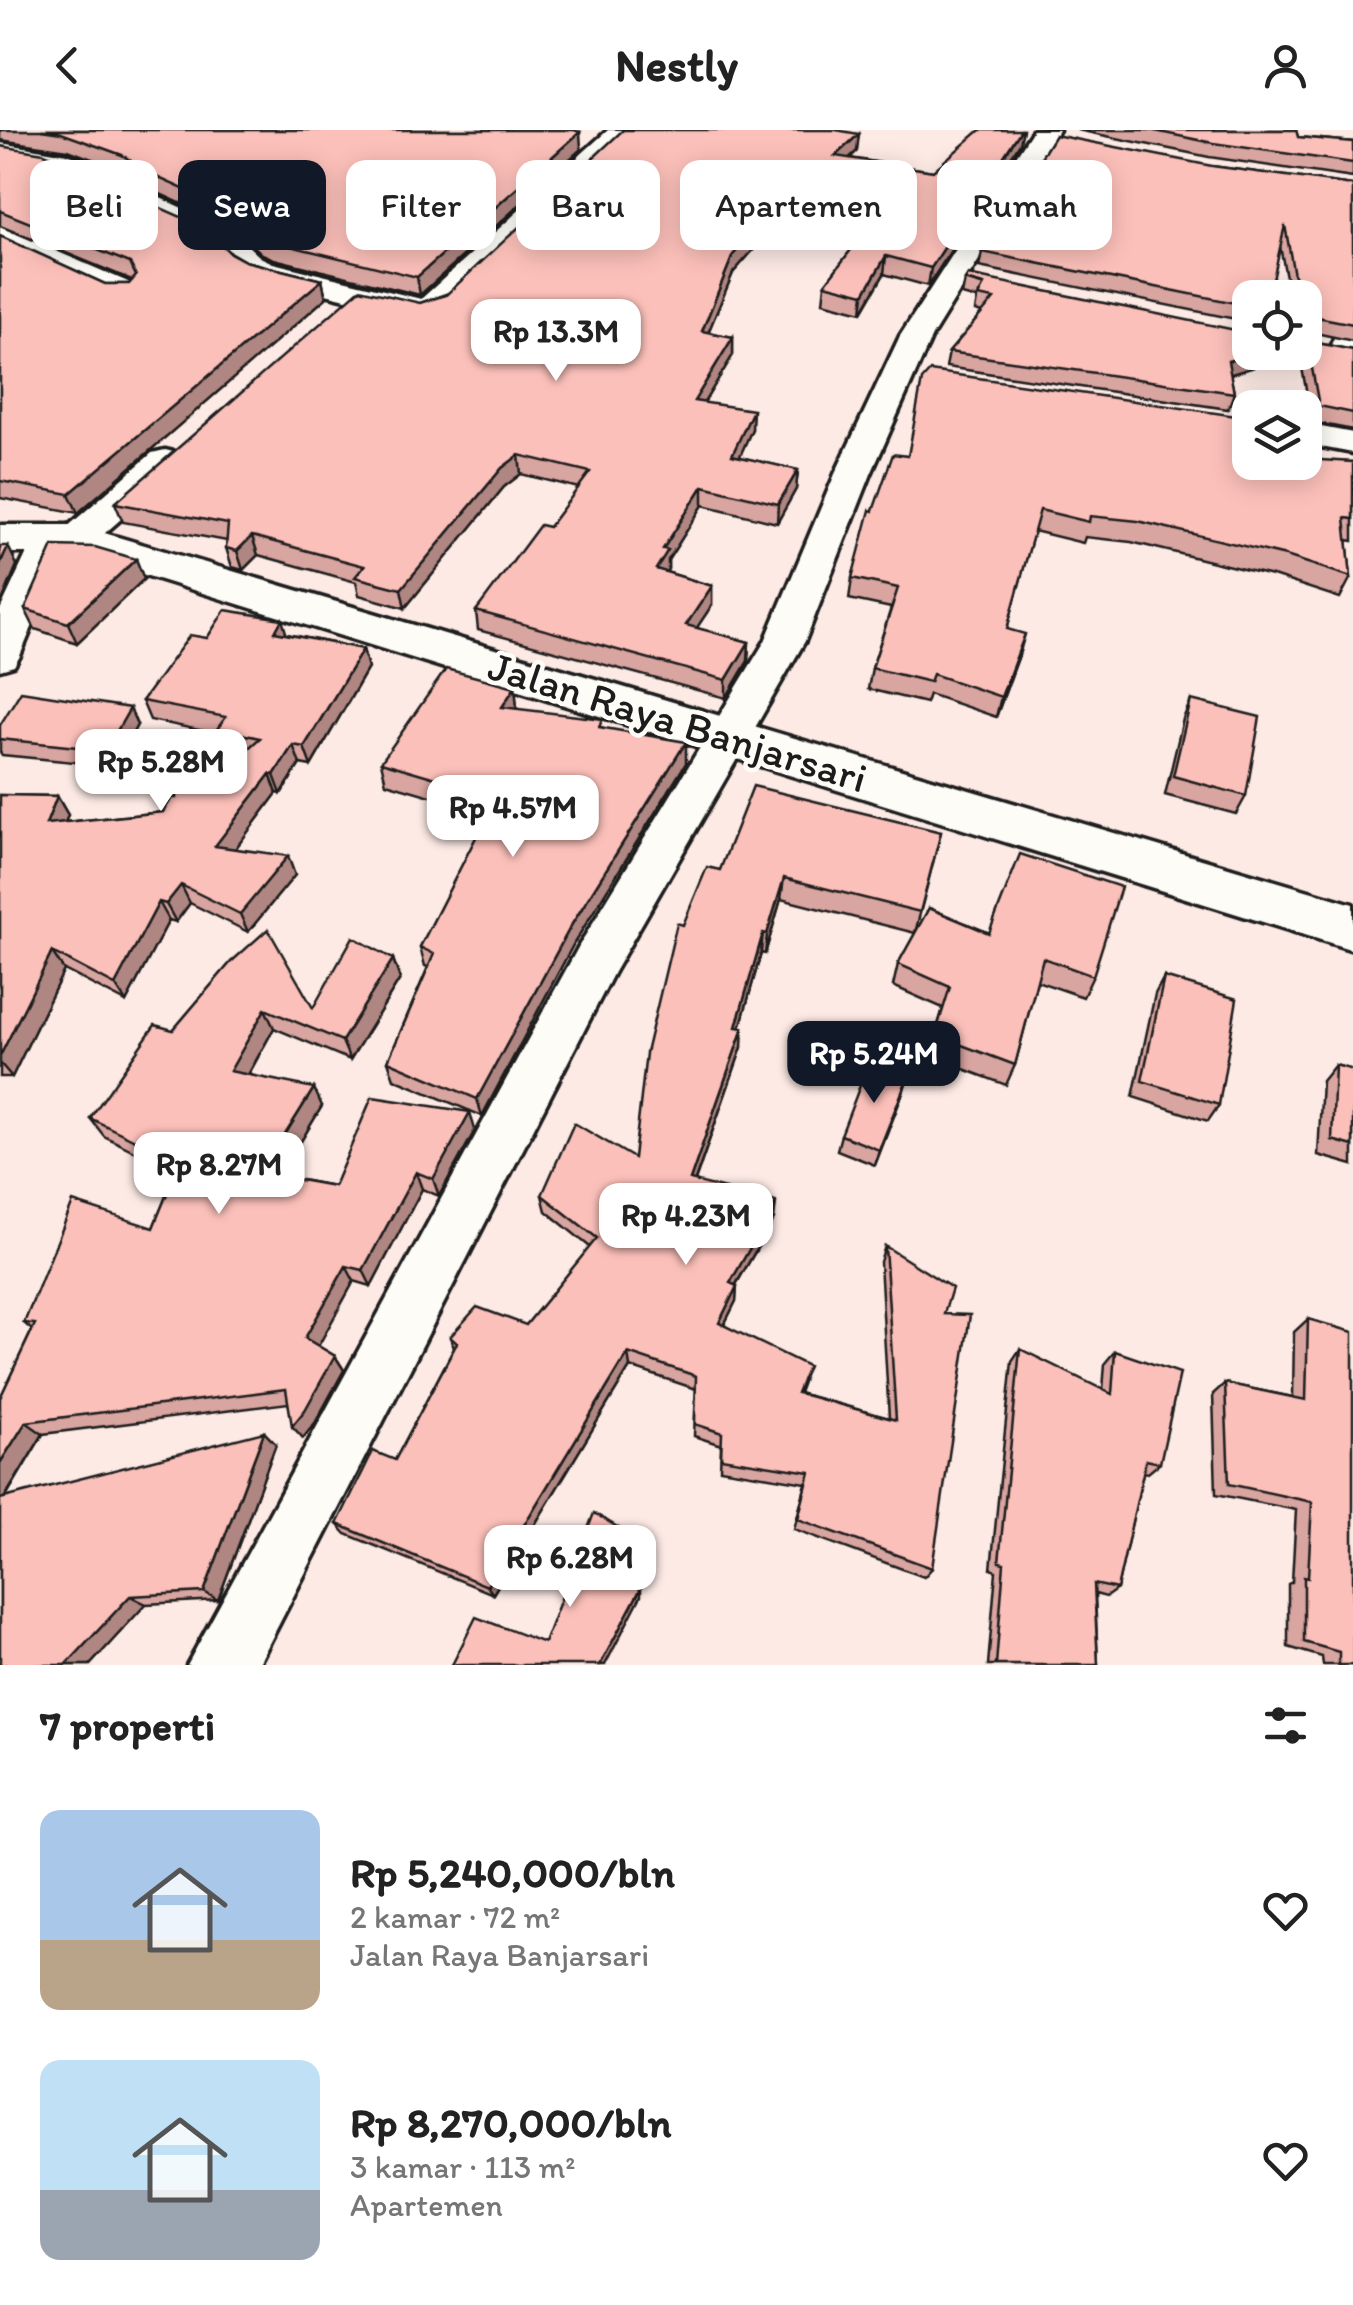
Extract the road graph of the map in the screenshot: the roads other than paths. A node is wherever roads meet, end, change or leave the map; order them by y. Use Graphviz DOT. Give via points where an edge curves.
graph roads {
  1 [pos="1033,132"];
  2 [pos="576,136"];
  3 [pos="615,137"];
  4 [pos="1078,144"];
  5 [pos="0,151"];
  6 [pos="2,239"];
  7 [pos="952,275"];
  8 [pos="986,282"];
  9 [pos="124,292"];
  10 [pos="900,374"];
  11 [pos="938,380"];
  12 [pos="194,436"];
  13 [pos="1322,437"];
  14 [pos="1353,443"];
  15 [pos="64,538"];
  16 [pos="0,539"];
  17 [pos="0,656"];
  18 [pos="731,736"];
  19 [pos="1353,927"];
  20 [pos="221,1665"];
  1 -- 4 [label="street"];
  1 -- 7 [label="street"];
  2 -- 3 [label="street"];
  3 -- 5 [label="street" via="435,304 417,309 336,298 255,267 221,236 116,182 57,160"];
  6 -- 9 [label="street"];
  7 -- 8 [label="street"];
  7 -- 10 [label="street"];
  10 -- 11 [label="street"];
  10 -- 18 [label="street" via="785,642"];
  12 -- 15 [label="street"];
  13 -- 14 [label="street"];
  15 -- 16 [label="highway, Jalan Raya Banjarsari"];
  15 -- 17 [label="street"];
  15 -- 18 [label="highway, Jalan Raya Banjarsari"];
  18 -- 19 [label="highway, Jalan Raya Banjarsari"];
  18 -- 20 [label="street" via="597,958"];
}
